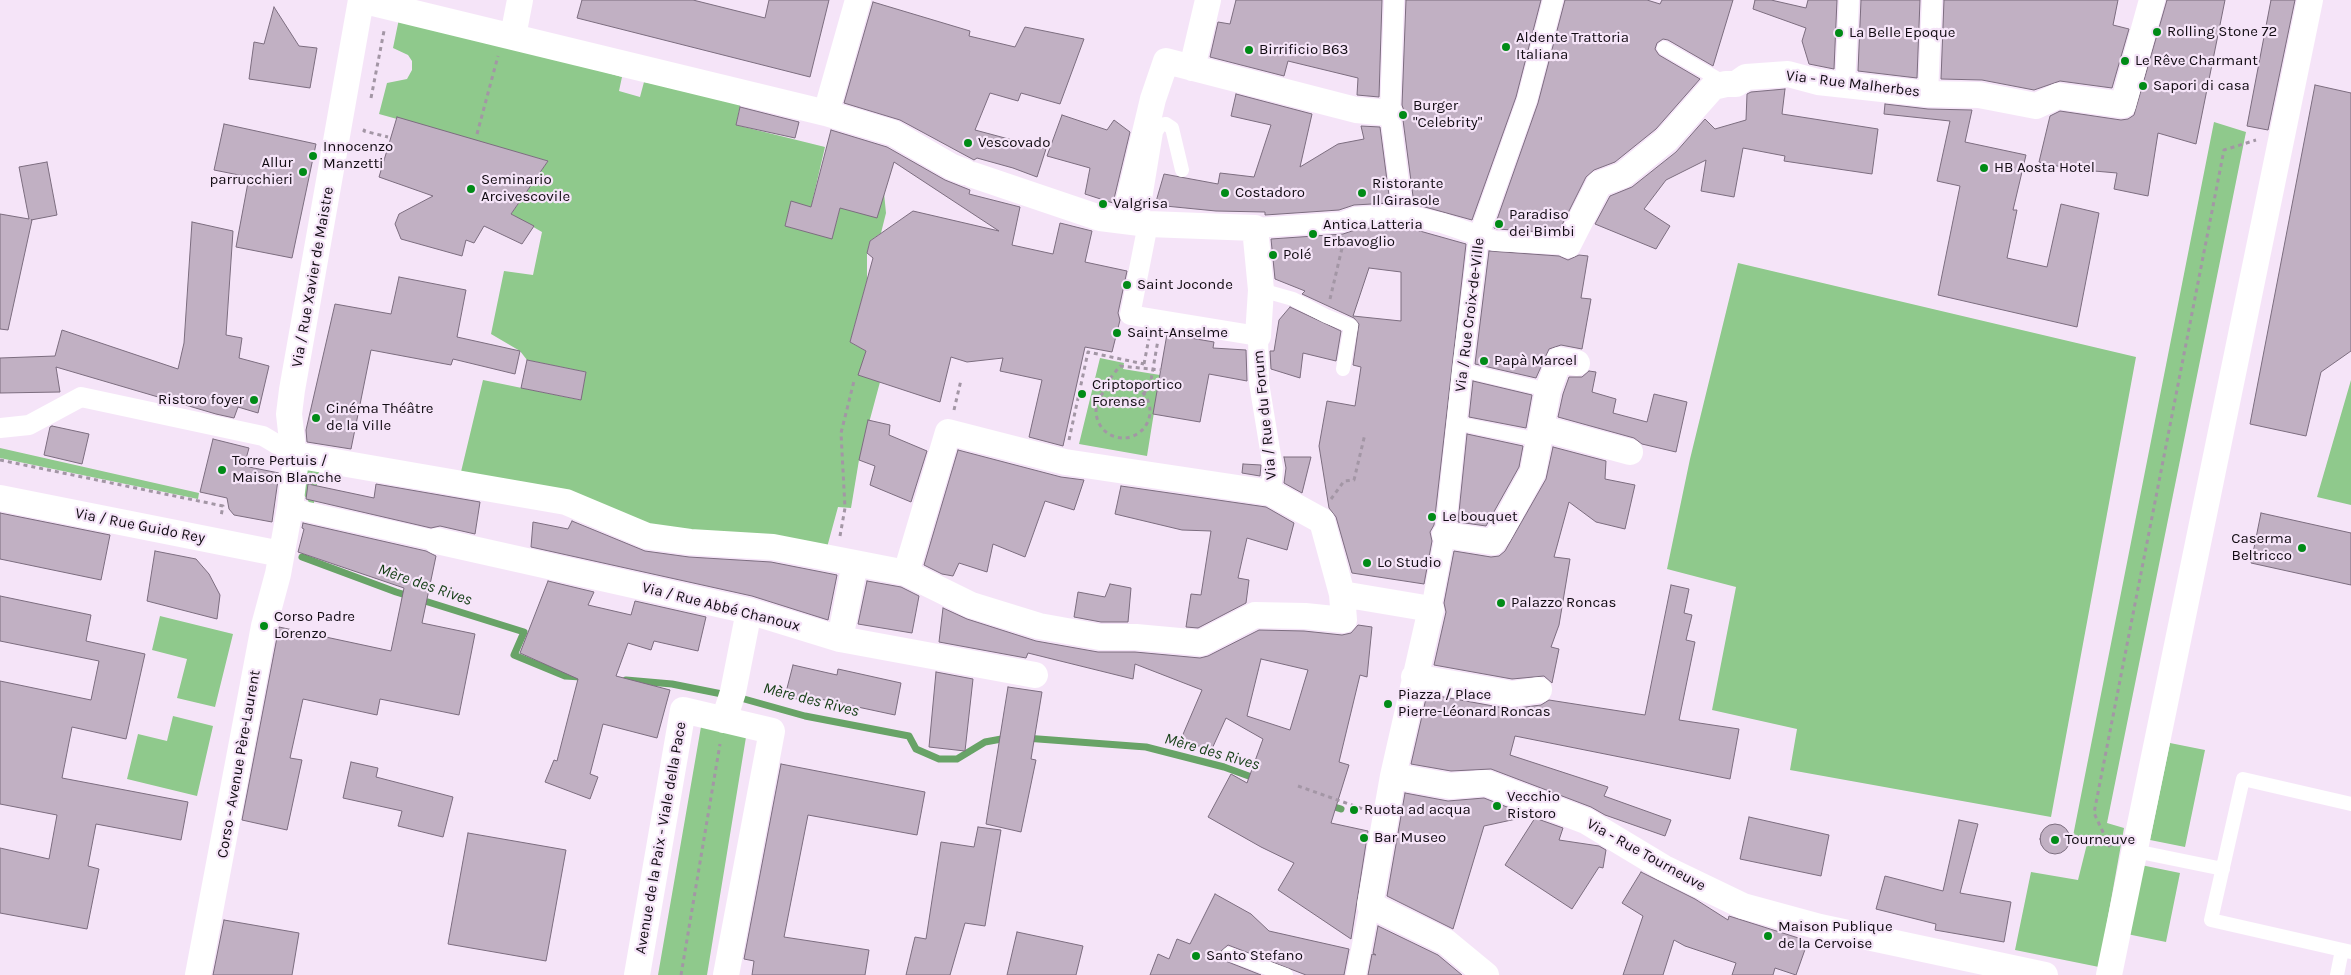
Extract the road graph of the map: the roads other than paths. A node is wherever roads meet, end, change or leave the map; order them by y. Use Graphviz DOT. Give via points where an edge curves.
graph roads {
  1 [pos="361,0"];
  2 [pos="520,0"];
  3 [pos="858,0"];
  4 [pos="1208,0"];
  5 [pos="1394,0"];
  6 [pos="1553,0"];
  7 [pos="1849,0"];
  8 [pos="1932,0"];
  9 [pos="2152,0"];
  10 [pos="2310,0"];
  11 [pos="508,35"];
  12 [pos="1664,48"];
  13 [pos="1192,68"];
  14 [pos="1726,84"];
  15 [pos="1845,85"];
  16 [pos="1928,94"];
  17 [pos="1390,112"];
  18 [pos="826,113"];
  19 [pos="1182,170"];
  20 [pos="1403,214"];
  21 [pos="1138,223"];
  22 [pos="1255,228"];
  23 [pos="1479,235"];
  24 [pos="1568,245"];
  25 [pos="1261,290"];
  26 [pos="1258,336"];
  27 [pos="1577,363"];
  28 [pos="1343,369"];
  29 [pos="1462,370"];
  30 [pos="1548,390"];
  31 [pos="1456,423"];
  32 [pos="0,428"];
  33 [pos="1540,434"];
  34 [pos="1630,452"];
  35 [pos="295,455"];
  36 [pos="1272,493"];
  37 [pos="0,498"];
  38 [pos="290,508"];
  39 [pos="1445,535"];
  40 [pos="437,541"];
  41 [pos="281,554"];
  42 [pos="844,561"];
  43 [pos="906,573"];
  44 [pos="1342,594"];
  45 [pos="1431,609"];
  46 [pos="749,610"];
  47 [pos="840,638"];
  48 [pos="1035,675"];
  49 [pos="1414,677"];
  50 [pos="1538,690"];
  51 [pos="729,705"];
  52 [pos="1393,776"];
  53 [pos="2351,804"];
  54 [pos="2123,850"];
  55 [pos="2223,869"];
  56 [pos="1370,905"];
  57 [pos="2346,951"];
  58 [pos="1229,954"];
  59 [pos="198,975"];
  60 [pos="637,975"];
  61 [pos="726,975"];
  62 [pos="1286,975"];
  63 [pos="1356,975"];
  64 [pos="1486,975"];
  65 [pos="2045,975"];
  66 [pos="2109,975"];
  67 [pos="2337,975"];
  1 -- 11 [label="street"];
  1 -- 35 [label="street, Via / Rue Xavier de Maistre" via="292,390 289,414"];
  2 -- 11 [label="street"];
  3 -- 18 [label="street"];
  4 -- 13 [label="street"];
  5 -- 17 [label="street"];
  6 -- 23 [label="street, Via / Rue Croix-de-Ville" via="1527,100"];
  7 -- 15 [label="street"];
  8 -- 16 [label="street"];
  9 -- 16 [label="street, Via - Rue Malherbes" via="2122,105 2058,96 2036,106 2001,103 1979,95"];
  10 -- 54 [label="street"];
  11 -- 18 [label="street"];
  12 -- 14 [label="lane"];
  13 -- 17 [label="street" via="1356,110"];
  13 -- 21 [label="street" via="1166,61 1153,99"];
  14 -- 15 [label="street, Via - Rue Malherbes" via="1736,84 1746,77 1788,74"];
  14 -- 24 [label="street, Via - Rue Malherbes" via="1713,87 1666,140 1623,175 1599,184"];
  15 -- 16 [label="street, Via - Rue Malherbes"];
  17 -- 20 [label="street"];
  18 -- 21 [label="street" via="893,133 969,174 1072,210"];
  19 -- 21 [label="lane" via="1172,128 1160,125"];
  20 -- 22 [label="street"];
  20 -- 23 [label="street"];
  21 -- 22 [label="street"];
  21 -- 26 [label="street" via="1130,315"];
  22 -- 25 [label="street"];
  23 -- 24 [label="street" via="1495,241"];
  23 -- 29 [label="street, Via / Rue Croix-de-Ville"];
  25 -- 26 [label="street"];
  25 -- 28 [label="lane" via="1293,299 1351,326"];
  26 -- 36 [label="street, Via / Rue du Forum" via="1259,383 1273,468"];
  27 -- 30 [label="street" via="1559,360"];
  29 -- 30 [label="lane"];
  29 -- 31 [label="street, Via / Rue Croix-de-Ville"];
  30 -- 33 [label="street"];
  31 -- 33 [label="lane"];
  31 -- 39 [label="street, Via / Rue Croix-de-Ville"];
  32 -- 35 [label="street" via="29,425 81,397 263,436"];
  33 -- 34 [label="street"];
  33 -- 39 [label="street" via="1533,472 1493,542"];
  35 -- 38 [label="street, Via / Rue Xavier de Maistre"];
  35 -- 42 [label="street" via="566,502 648,536 773,547"];
  36 -- 43 [label="street" via="1065,462 948,432"];
  36 -- 44 [label="street" via="1322,521"];
  37 -- 41 [label="street, Via / Rue Guido Rey"];
  38 -- 40 [label="street"];
  38 -- 41 [label="street, Via / Rue Xavier de Maistre"];
  39 -- 45 [label="street, Via / Rue Croix-de-Ville"];
  40 -- 46 [label="street, Via / Rue Abbé Chanoux"];
  41 -- 59 [label="street, Corso - Avenue Père-Laurent" via="264,626"];
  42 -- 43 [label="street"];
  42 -- 47 [label="street"];
  43 -- 44 [label="street" via="971,605 1039,626 1100,638 1136,637 1201,643 1255,615 1344,620"];
  44 -- 45 [label="street"];
  45 -- 49 [label="street"];
  46 -- 47 [label="street, Via / Rue Abbé Chanoux"];
  46 -- 51 [label="street"];
  47 -- 48 [label="street, Via / Rue Abbé Chanoux"];
  49 -- 50 [label="street" via="1512,694"];
  49 -- 52 [label="street"];
  51 -- 60 [label="street, Avenue de la Paix - Viale della Pace" via="683,710"];
  51 -- 61 [label="street, Avenue de la Paix - Viale della Pace" via="772,731"];
  52 -- 56 [label="street"];
  52 -- 65 [label="street, Via - Rue Tourneuve" via="1450,786 1486,783 1586,821 1664,868 1743,906 1820,928"];
  53 -- 55 [label="lane" via="2243,779"];
  54 -- 55 [label="lane"];
  54 -- 66 [label="street"];
  55 -- 57 [label="lane" via="2212,920"];
  56 -- 63 [label="street"];
  56 -- 64 [label="street" via="1446,942"];
  57 -- 67 [label="lane"];
  58 -- 62 [label="lane"];
}
